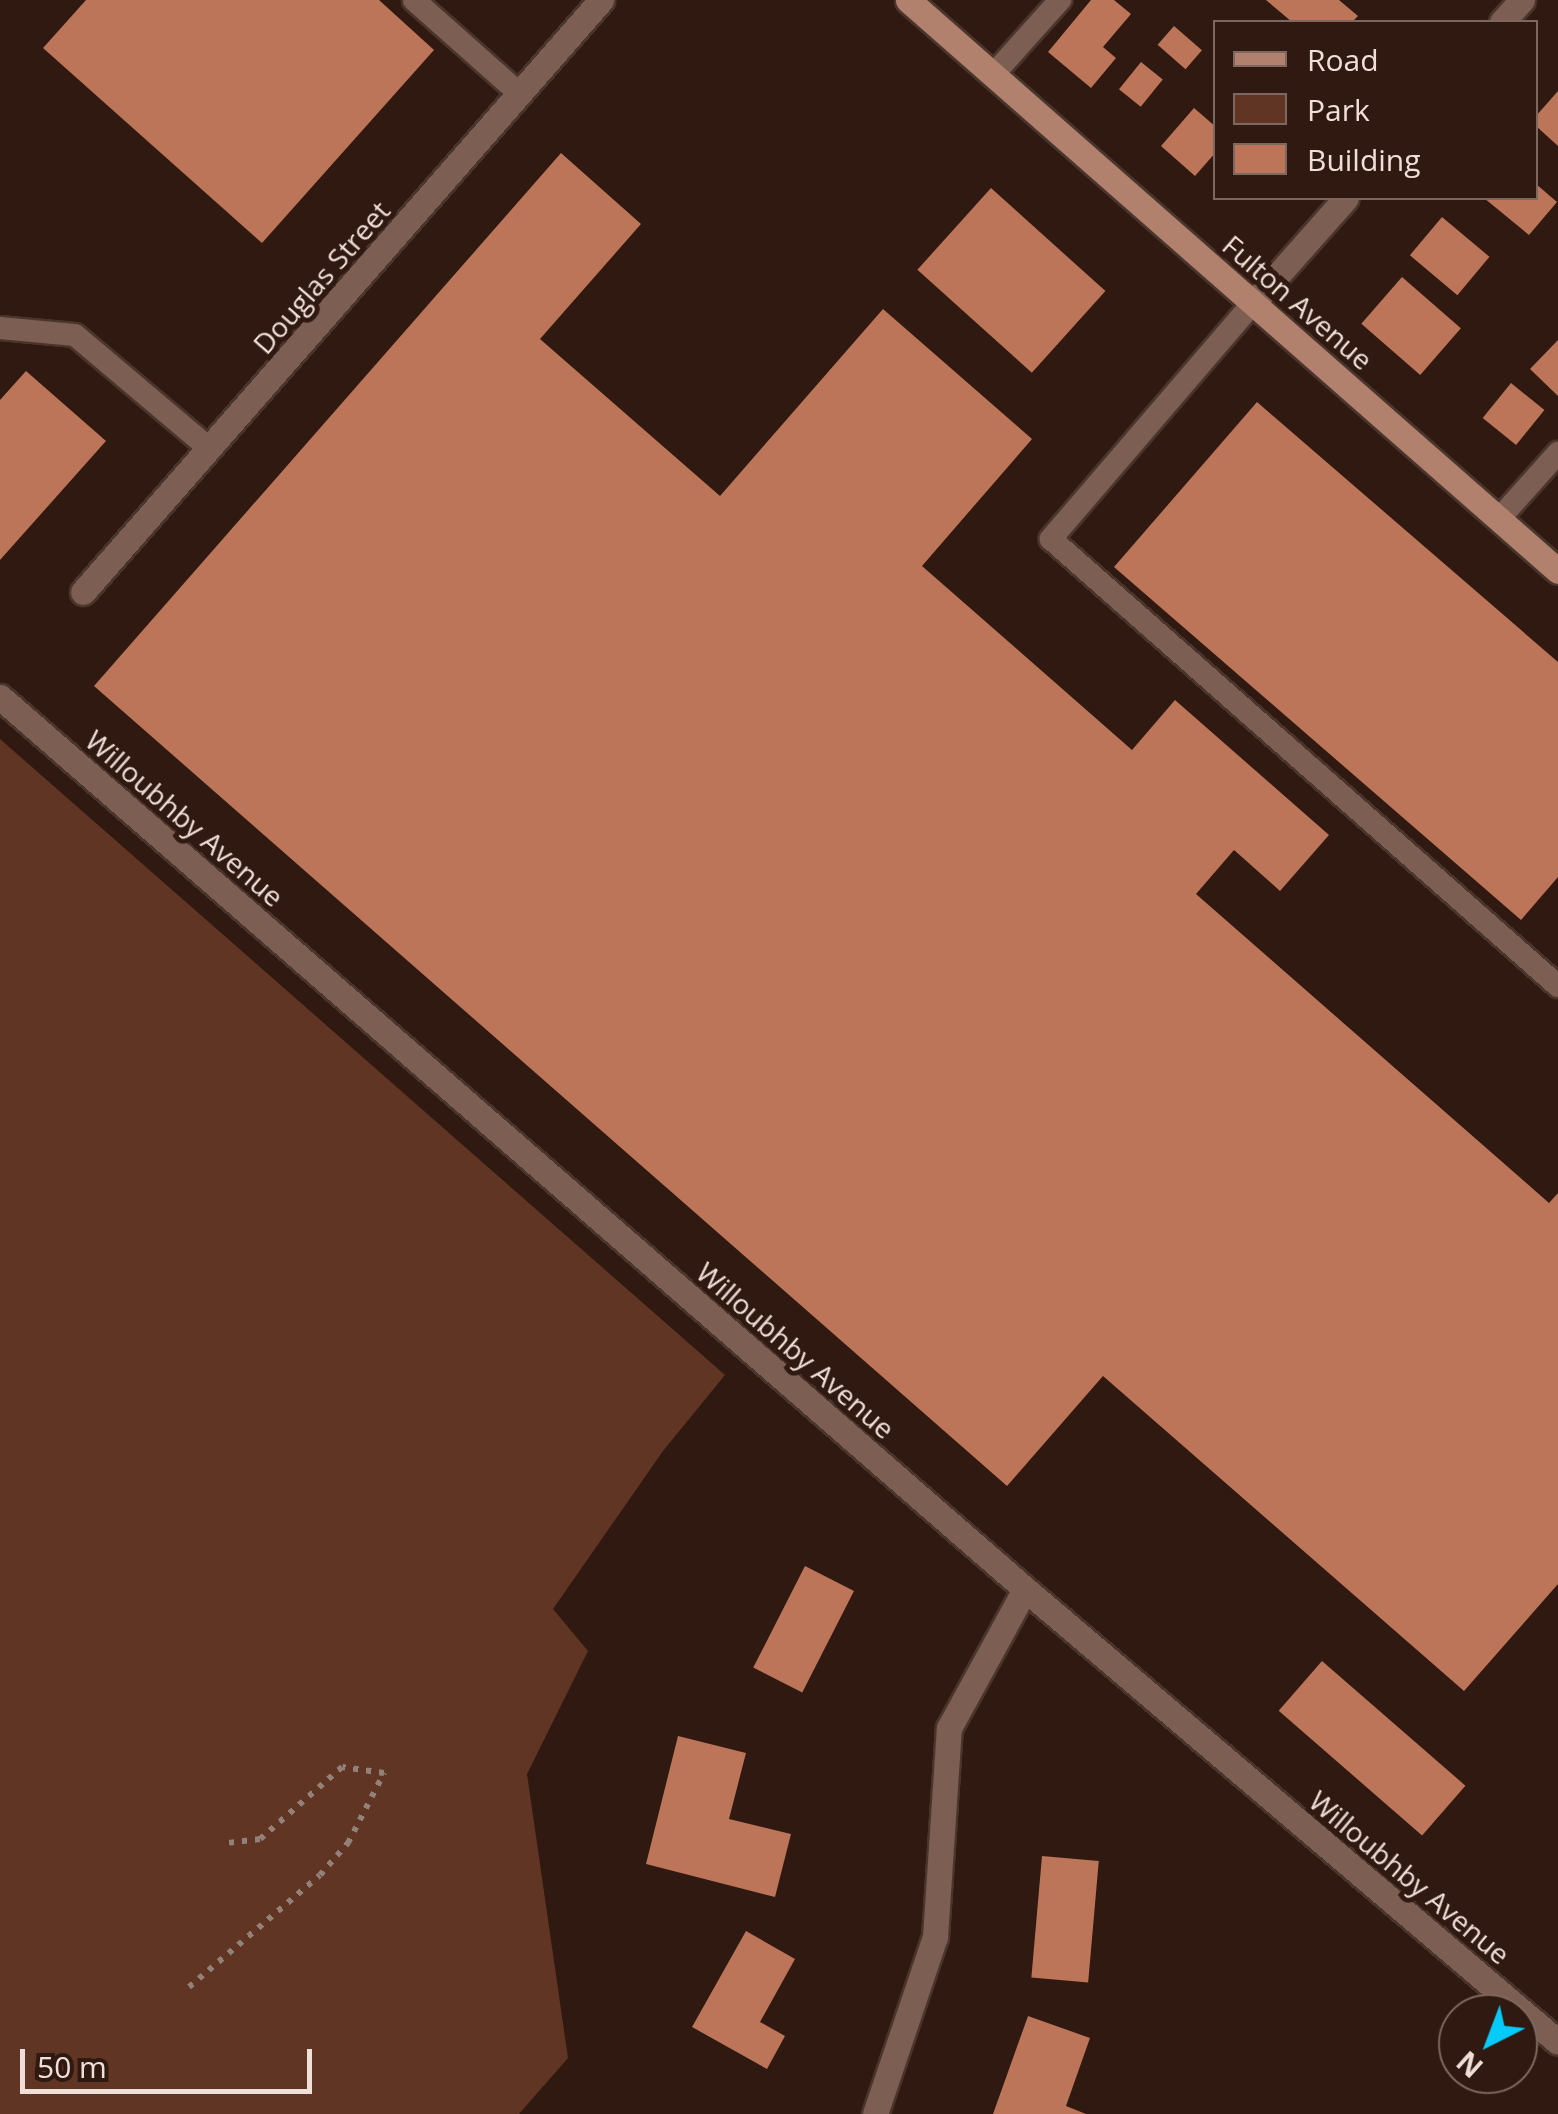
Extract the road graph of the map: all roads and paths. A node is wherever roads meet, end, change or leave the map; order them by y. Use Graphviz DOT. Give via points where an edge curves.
graph roads {
  1 [pos="414,0"];
  2 [pos="601,0"];
  3 [pos="908,0"];
  4 [pos="1060,0"];
  5 [pos="1522,0"];
  6 [pos="1504,20"];
  7 [pos="994,75"];
  8 [pos="521,95"];
  9 [pos="1344,200"];
  10 [pos="1253,303"];
  11 [pos="0,328"];
  12 [pos="210,449"];
  13 [pos="1558,453"];
  14 [pos="1498,518"];
  15 [pos="1558,571"];
  16 [pos="84,592"];
  17 [pos="0,697"];
  18 [pos="1558,986"];
  19 [pos="1025,1589"];
  20 [pos="226,1843"];
  21 [pos="189,1987"];
  22 [pos="1555,2033"];
  23 [pos="875,2114"];
  1 -- 8 [label="lane"];
  2 -- 8 [label="street, Douglas Street"];
  3 -- 7 [label="street, Fulton Avenue"];
  4 -- 7 [label="lane"];
  5 -- 6 [label="street"];
  7 -- 10 [label="street, Fulton Avenue"];
  8 -- 12 [label="street, Douglas Street"];
  9 -- 10 [label="street"];
  10 -- 14 [label="street, Fulton Avenue"];
  10 -- 18 [label="lane" via="1050,539"];
  11 -- 12 [label="lane" via="75,335"];
  12 -- 16 [label="street, Douglas Street"];
  13 -- 14 [label="lane"];
  14 -- 15 [label="street, Fulton Avenue"];
  17 -- 19 [label="street, Willoubhby Avenue"];
  19 -- 22 [label="street, Willoubhby Avenue"];
  19 -- 23 [label="street" via="949,1728 935,1938"];
  20 -- 21 [label="path" via="260,1839 342,1767 384,1773 348,1843 320,1875"];
}
